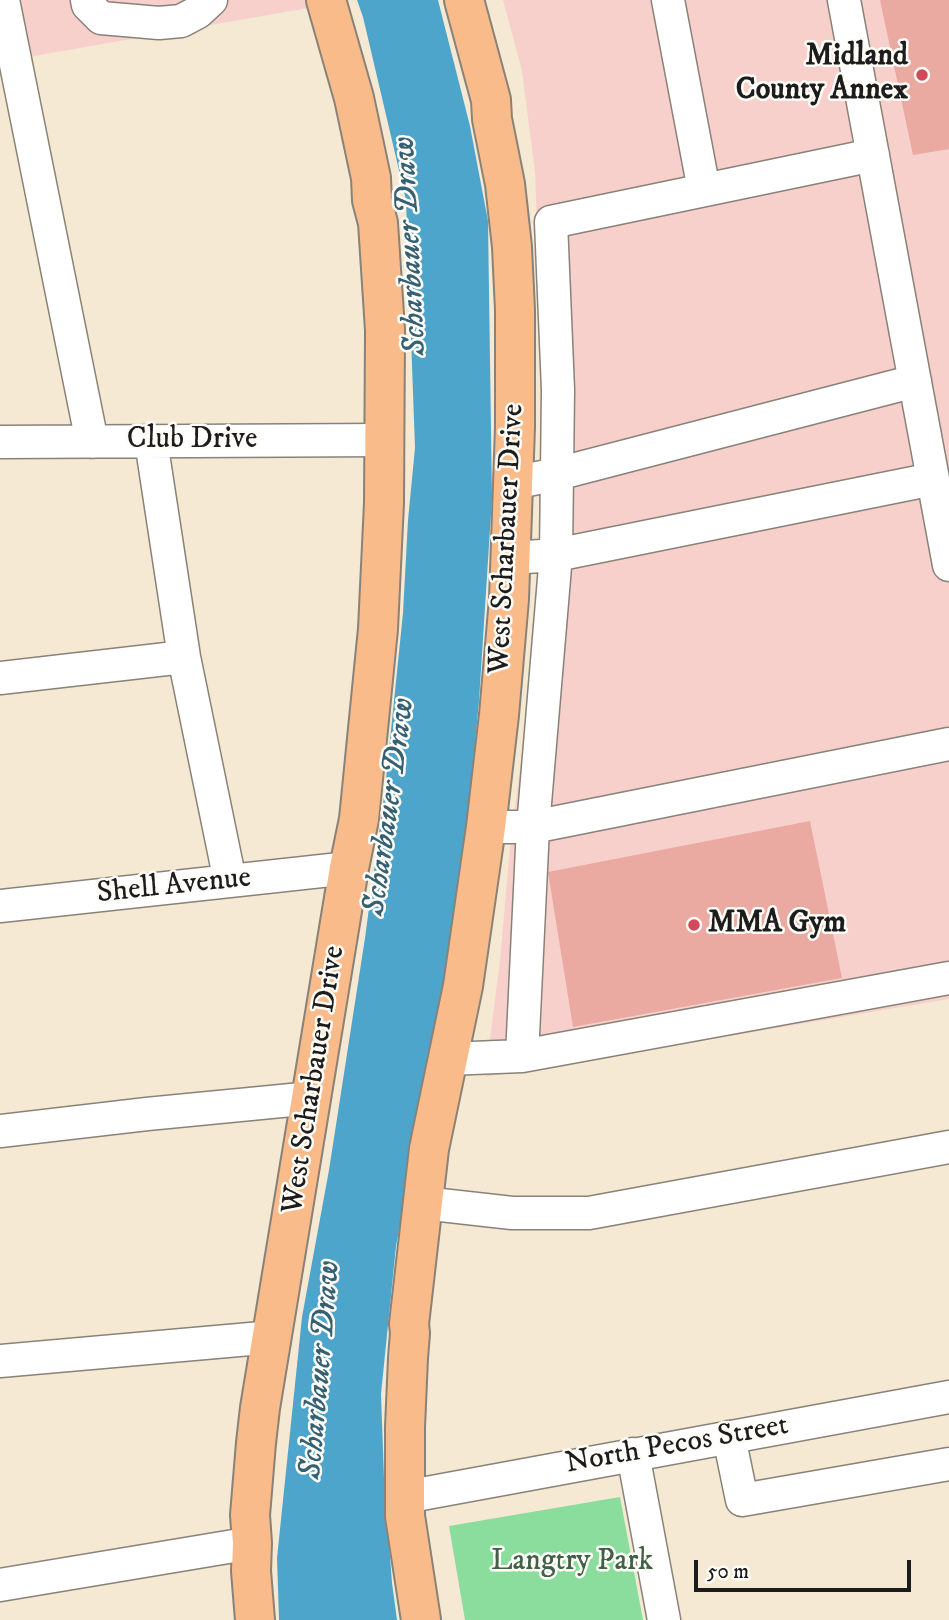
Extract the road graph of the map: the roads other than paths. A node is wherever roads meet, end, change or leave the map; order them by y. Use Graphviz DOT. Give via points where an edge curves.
graph roads {
  1 [pos="2,0"];
  2 [pos="87,0"];
  3 [pos="211,0"];
  4 [pos="326,0"];
  5 [pos="464,0"];
  6 [pos="667,0"];
  7 [pos="844,0"];
  8 [pos="873,155"];
  9 [pos="704,190"];
  10 [pos="551,222"];
  11 [pos="510,228"];
  12 [pos="915,381"];
  13 [pos="385,440"];
  14 [pos="151,441"];
  15 [pos="0,442"];
  16 [pos="92,442"];
  17 [pos="557,474"];
  18 [pos="933,479"];
  19 [pos="513,483"];
  20 [pos="556,555"];
  21 [pos="511,558"];
  22 [pos="949,565"];
  23 [pos="184,657"];
  24 [pos="0,678"];
  25 [pos="949,744"];
  26 [pos="486,827"];
  27 [pos="533,827"];
  28 [pos="349,868"];
  29 [pos="230,881"];
  30 [pos="0,906"];
  31 [pos="949,978"];
  32 [pos="522,1056"];
  33 [pos="447,1059"];
  34 [pos="312,1098"];
  35 [pos="0,1130"];
  36 [pos="949,1147"];
  37 [pos="423,1203"];
  38 [pos="273,1337"];
  39 [pos="0,1361"];
  40 [pos="949,1396"];
  41 [pos="729,1437"];
  42 [pos="633,1454"];
  43 [pos="949,1464"];
  44 [pos="405,1497"];
  45 [pos="252,1543"];
  46 [pos="0,1585"];
  47 [pos="255,1620"];
  48 [pos="421,1620"];
  49 [pos="664,1620"];
  1 -- 16 [label="street"];
  2 -- 3 [label="street" via="101,18 159,23 181,21"];
  4 -- 13 [label="main road, West Scharbauer Drive" via="354,98 378,223 385,330"];
  5 -- 11 [label="main road, West Scharbauer Drive" via="491,100"];
  6 -- 9 [label="street"];
  7 -- 8 [label="street"];
  8 -- 9 [label="street"];
  8 -- 12 [label="street"];
  9 -- 10 [label="street"];
  10 -- 11 [label="street"];
  10 -- 17 [label="street"];
  11 -- 19 [label="main road, West Scharbauer Drive" via="515,310"];
  12 -- 17 [label="street"];
  12 -- 18 [label="street"];
  13 -- 14 [label="street, Club Drive"];
  13 -- 28 [label="main road, West Scharbauer Drive" via="372,694"];
  14 -- 16 [label="street, Club Drive"];
  14 -- 23 [label="street"];
  15 -- 16 [label="street, Club Drive"];
  17 -- 19 [label="street"];
  17 -- 20 [label="street"];
  18 -- 20 [label="street"];
  18 -- 22 [label="street"];
  19 -- 21 [label="main road, West Scharbauer Drive"];
  20 -- 21 [label="street"];
  20 -- 27 [label="street"];
  21 -- 26 [label="main road, West Scharbauer Drive"];
  23 -- 24 [label="street"];
  23 -- 29 [label="street"];
  25 -- 27 [label="street"];
  26 -- 27 [label="street"];
  26 -- 33 [label="main road, West Scharbauer Drive" via="463,986"];
  27 -- 32 [label="street"];
  28 -- 29 [label="street, Shell Avenue"];
  28 -- 34 [label="main road, West Scharbauer Drive"];
  29 -- 30 [label="street, Shell Avenue"];
  31 -- 32 [label="street"];
  32 -- 33 [label="street"];
  33 -- 37 [label="main road, West Scharbauer Drive"];
  34 -- 35 [label="street"];
  34 -- 38 [label="main road, West Scharbauer Drive"];
  36 -- 37 [label="street" via="589,1213 512,1213"];
  37 -- 44 [label="main road, West Scharbauer Drive" via="409,1324"];
  38 -- 39 [label="street"];
  38 -- 45 [label="main road, West Scharbauer Drive" via="260,1409 250,1515"];
  40 -- 41 [label="street, North Pecos Street"];
  41 -- 42 [label="street, North Pecos Street"];
  41 -- 43 [label="street" via="742,1500"];
  42 -- 44 [label="street, North Pecos Street"];
  42 -- 49 [label="street"];
  44 -- 48 [label="main road, West Scharbauer Drive"];
  45 -- 46 [label="street"];
  45 -- 47 [label="main road, West Scharbauer Drive"];
}
